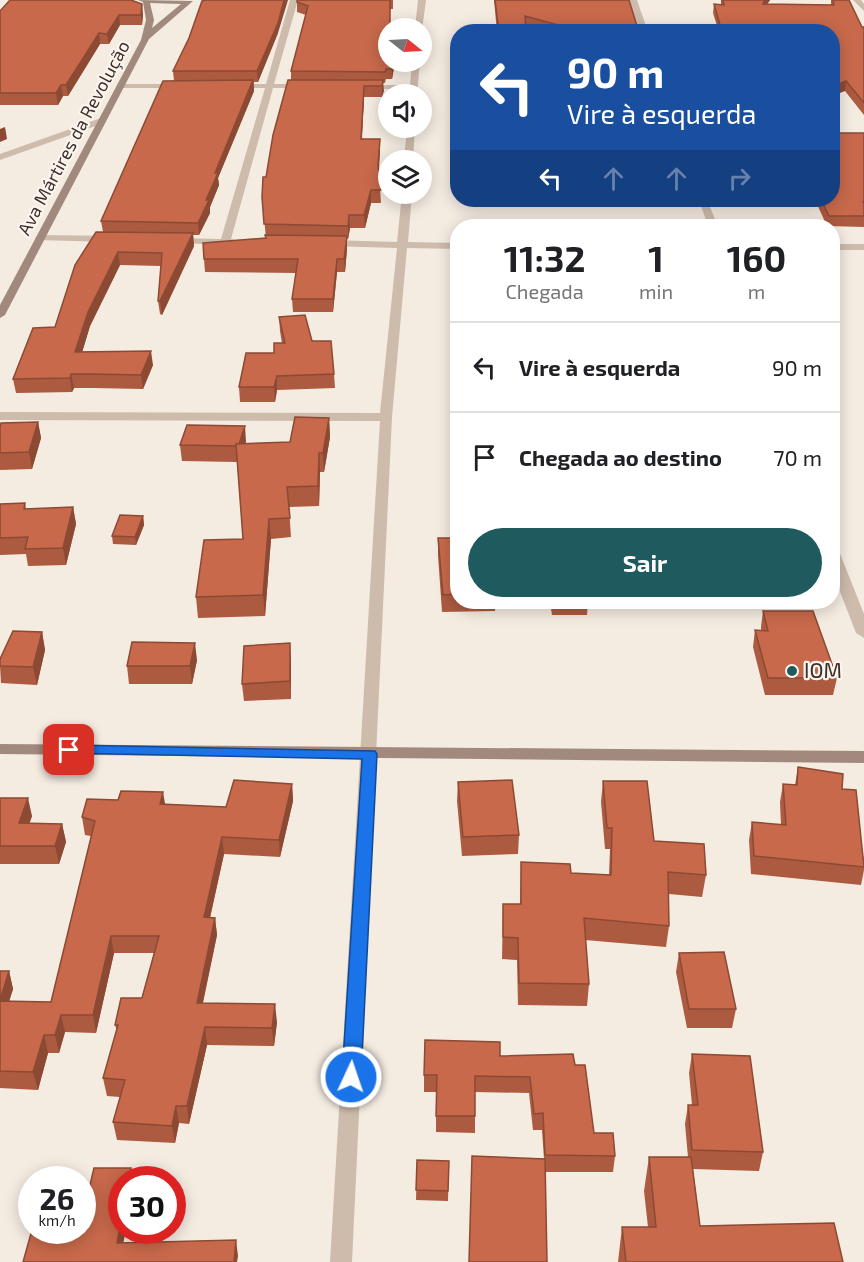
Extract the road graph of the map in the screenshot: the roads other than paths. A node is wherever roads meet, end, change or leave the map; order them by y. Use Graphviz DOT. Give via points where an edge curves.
graph roads {
  1 [pos="190,0"];
  2 [pos="294,0"];
  3 [pos="422,0"];
  4 [pos="633,0"];
  5 [pos="857,0"];
  6 [pos="144,1"];
  7 [pos="864,9"];
  8 [pos="420,18"];
  9 [pos="641,24"];
  10 [pos="145,40"];
  11 [pos="120,86"];
  12 [pos="189,86"];
  13 [pos="223,86"];
  14 [pos="269,86"];
  15 [pos="314,86"];
  16 [pos="358,87"];
  17 [pos="378,88"];
  18 [pos="101,121"];
  19 [pos="0,157"];
  20 [pos="406,204"];
  21 [pos="40,238"];
  22 [pos="121,239"];
  23 [pos="167,240"];
  24 [pos="225,242"];
  25 [pos="248,242"];
  26 [pos="320,243"];
  27 [pos="404,244"];
  28 [pos="450,246"];
  29 [pos="840,247"];
  30 [pos="864,247"];
  31 [pos="0,315"];
  32 [pos="0,416"];
  33 [pos="386,417"];
  34 [pos="840,572"];
  35 [pos="864,633"];
  36 [pos="0,749"];
  37 [pos="369,754"];
  38 [pos="864,757"];
  39 [pos="341,1262"];
  1 -- 6 [label="street"];
  1 -- 10 [label="street"];
  2 -- 14 [label="street"];
  3 -- 8 [label="street"];
  4 -- 9 [label="street"];
  5 -- 7 [label="street"];
  6 -- 10 [label="street" via="150,20"];
  10 -- 11 [label="street, Ava Mártires da Revolução"];
  11 -- 12 [label="street"];
  11 -- 18 [label="street, Ava Mártires da Revolução"];
  13 -- 14 [label="street"];
  14 -- 15 [label="street"];
  14 -- 24 [label="street"];
  16 -- 17 [label="street"];
  18 -- 19 [label="street"];
  18 -- 21 [label="street, Ava Mártires da Revolução"];
  20 -- 27 [label="street"];
  21 -- 22 [label="street"];
  21 -- 31 [label="street, Ava Mártires da Revolução"];
  23 -- 24 [label="street"];
  24 -- 25 [label="street"];
  26 -- 27 [label="street"];
  27 -- 28 [label="street"];
  27 -- 33 [label="street"];
  29 -- 30 [label="street"];
  32 -- 33 [label="street"];
  33 -- 37 [label="street"];
  34 -- 35 [label="street"];
  36 -- 37 [label="street"];
  37 -- 38 [label="street"];
  37 -- 39 [label="street"];
}
